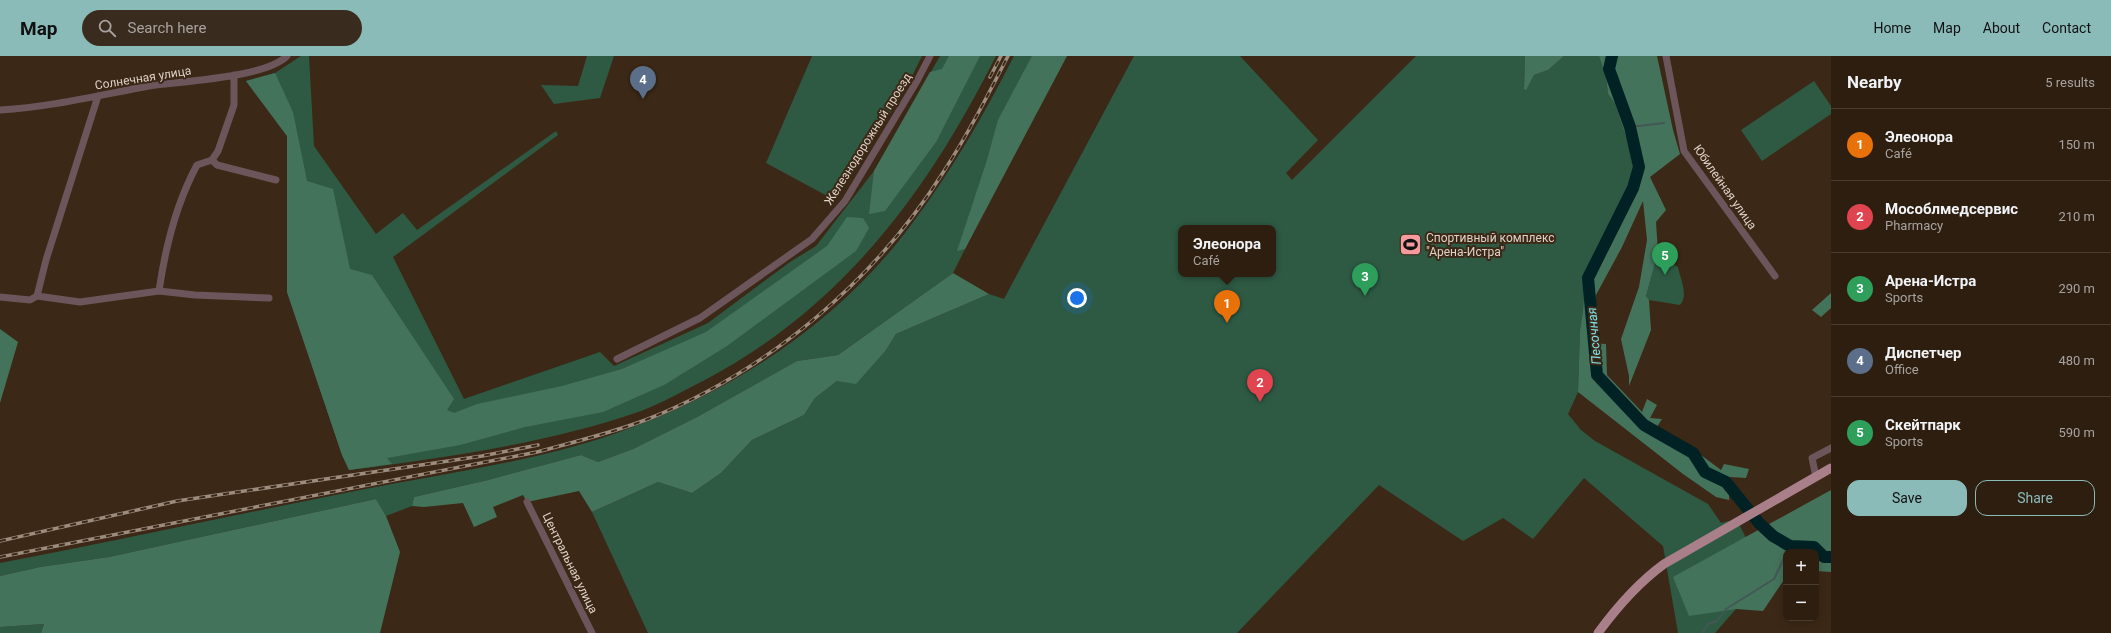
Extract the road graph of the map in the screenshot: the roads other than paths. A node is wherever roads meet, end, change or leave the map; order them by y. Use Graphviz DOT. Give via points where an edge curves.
graph roads {
  1 [pos="287,56"];
  2 [pos="930,56"];
  3 [pos="1666,56"];
  4 [pos="234,75"];
  5 [pos="98,96"];
  6 [pos="0,110"];
  7 [pos="212,160"];
  8 [pos="276,180"];
  9 [pos="1775,276"];
  10 [pos="159,291"];
  11 [pos="37,296"];
  12 [pos="0,297"];
  13 [pos="269,298"];
  14 [pos="617,359"];
  15 [pos="1831,448"];
  16 [pos="1831,468"];
  17 [pos="1816,477"];
  18 [pos="527,502"];
  19 [pos="592,633"];
  20 [pos="1598,633"];
  1 -- 4 [label="street, Солнечная улица" via="273,65"];
  2 -- 14 [label="street, Железнодорожный проезд" via="845,201 812,239 700,318"];
  3 -- 9 [label="street, Юбилейная улица" via="1684,151"];
  4 -- 5 [label="street, Солнечная улица"];
  4 -- 7 [label="street" via="234,105 226,132"];
  5 -- 6 [label="street, Солнечная улица" via="33,108"];
  5 -- 11 [label="street"];
  7 -- 8 [label="street" via="217,165"];
  7 -- 10 [label="street" via="197,165 188,181 172,233"];
  10 -- 11 [label="street" via="80,302"];
  10 -- 13 [label="street"];
  11 -- 12 [label="street" via="30,300"];
  15 -- 17 [label="street" via="1812,458"];
  16 -- 17 [label="main road"];
  17 -- 20 [label="main road" via="1727,527 1647,577"];
  18 -- 19 [label="street, Центральная улица"];
}
